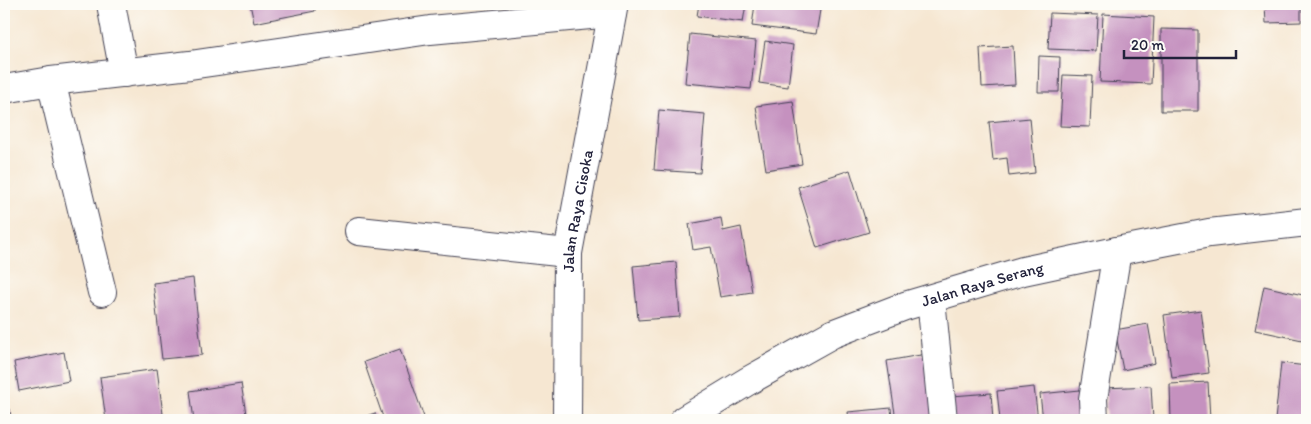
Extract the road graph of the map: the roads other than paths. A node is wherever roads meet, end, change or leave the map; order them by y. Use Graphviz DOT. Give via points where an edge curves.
graph roads {
  1 [pos="111,4"];
  2 [pos="613,8"];
  3 [pos="124,73"];
  4 [pos="51,81"];
  5 [pos="4,89"];
  6 [pos="1307,222"];
  7 [pos="358,231"];
  8 [pos="1117,251"];
  9 [pos="568,253"];
  10 [pos="102,292"];
  11 [pos="931,299"];
  12 [pos="699,416"];
  13 [pos="567,420"];
  14 [pos="942,420"];
  15 [pos="1094,420"];
  1 -- 3 [label="main road"];
  2 -- 3 [label="main road"];
  2 -- 9 [label="main road, Jalan Raya Cisoka"];
  3 -- 4 [label="main road"];
  4 -- 5 [label="main road"];
  4 -- 10 [label="main road"];
  6 -- 8 [label="main road, Jalan Raya Serang" via="1209,232"];
  7 -- 9 [label="main road"];
  8 -- 11 [label="main road, Jalan Raya Serang" via="1023,271"];
  8 -- 15 [label="main road" via="1093,399"];
  9 -- 13 [label="main road, Jalan Raya Cisoka"];
  11 -- 12 [label="main road, Jalan Raya Serang" via="832,334 748,381"];
  11 -- 14 [label="main road"];
}
